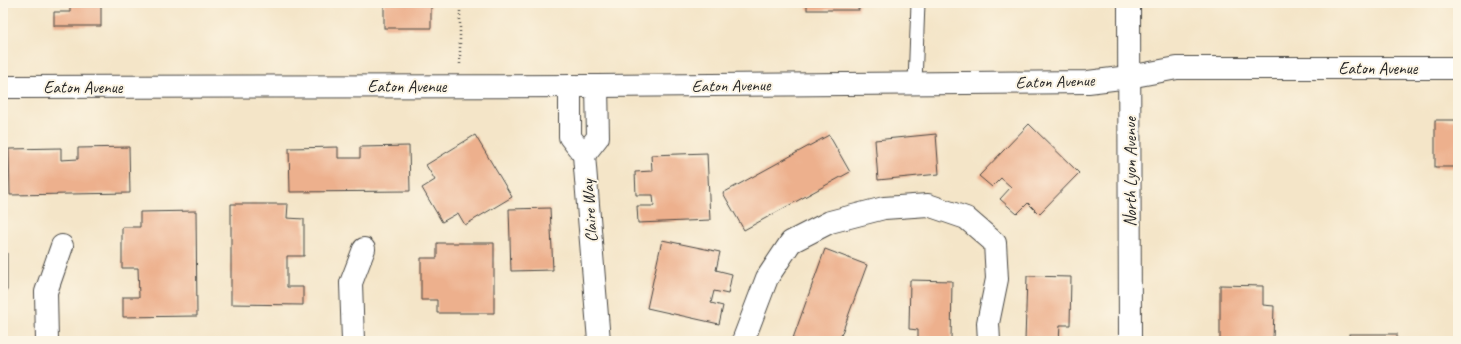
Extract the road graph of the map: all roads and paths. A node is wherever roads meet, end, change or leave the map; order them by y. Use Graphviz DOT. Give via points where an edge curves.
graph roads {
  1 [pos="460,3"];
  2 [pos="918,3"];
  3 [pos="1129,3"];
  4 [pos="1458,68"];
  5 [pos="1129,77"];
  6 [pos="915,83"];
  7 [pos="460,86"];
  8 [pos="570,86"];
  9 [pos="597,86"];
  10 [pos="3,87"];
  11 [pos="584,155"];
  12 [pos="62,246"];
  13 [pos="364,249"];
  14 [pos="47,341"];
  15 [pos="353,341"];
  16 [pos="599,341"];
  17 [pos="743,341"];
  18 [pos="989,341"];
  19 [pos="1130,341"];
  1 -- 7 [label="path"];
  2 -- 6 [label="lane"];
  3 -- 5 [label="street, North Lyon Avenue"];
  4 -- 5 [label="street, Eaton Avenue" via="1177,68"];
  5 -- 6 [label="street, Eaton Avenue" via="1088,82"];
  5 -- 19 [label="street, North Lyon Avenue"];
  6 -- 9 [label="street, Eaton Avenue"];
  7 -- 8 [label="street, Eaton Avenue"];
  7 -- 10 [label="street, Eaton Avenue"];
  8 -- 9 [label="street, Eaton Avenue"];
  8 -- 11 [label="street, Claire Way" via="570,137"];
  9 -- 11 [label="street" via="598,137"];
  11 -- 16 [label="street, Claire Way"];
  12 -- 14 [label="street" via="46,292"];
  13 -- 15 [label="street" via="351,283"];
  17 -- 18 [label="street" via="767,278 791,242 830,222 884,208 928,205 966,218 995,243 997,279 988,323"];
}
